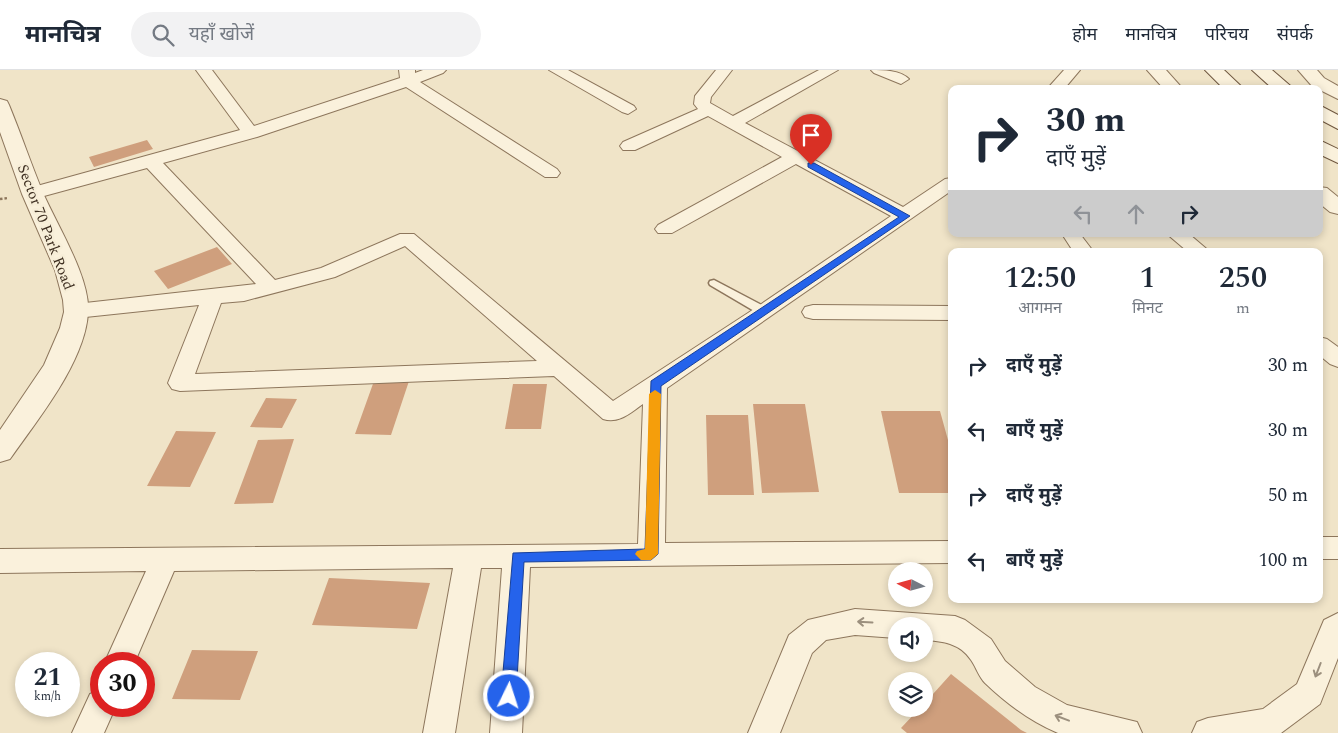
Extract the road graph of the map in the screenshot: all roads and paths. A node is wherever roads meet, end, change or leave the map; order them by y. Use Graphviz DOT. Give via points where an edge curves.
graph roads {
  1 [pos="204,70"];
  2 [pos="438,70"];
  3 [pos="557,70"];
  4 [pos="724,70"];
  5 [pos="830,70"];
  6 [pos="879,70"];
  7 [pos="1156,70"];
  8 [pos="1214,70"];
  9 [pos="1261,70"];
  10 [pos="1307,70"];
  11 [pos="1069,71"];
  12 [pos="408,76"];
  13 [pos="901,79"];
  14 [pos="1058,85"];
  15 [pos="1170,85"];
  16 [pos="1231,85"];
  17 [pos="1280,85"];
  18 [pos="1338,93"];
  19 [pos="0,105"];
  20 [pos="628,109"];
  21 [pos="709,110"];
  22 [pos="1323,114"];
  23 [pos="732,123"];
  24 [pos="1338,123"];
  25 [pos="251,133"];
  26 [pos="629,146"];
  27 [pos="1323,148"];
  28 [pos="795,156"];
  29 [pos="1338,157"];
  30 [pos="152,162"];
  31 [pos="550,173"];
  32 [pos="948,185"];
  33 [pos="33,193"];
  34 [pos="1323,197"];
  35 [pos="1338,207"];
  36 [pos="905,216"];
  37 [pos="665,229"];
  38 [pos="1072,237"];
  39 [pos="1181,237"];
  40 [pos="1081,248"];
  41 [pos="1195,248"];
  42 [pos="714,282"];
  43 [pos="270,287"];
  44 [pos="213,297"];
  45 [pos="76,311"];
  46 [pos="765,312"];
  47 [pos="813,312"];
  48 [pos="948,313"];
  49 [pos="1323,347"];
  50 [pos="1338,359"];
  51 [pos="560,368"];
  52 [pos="655,384"];
  53 [pos="0,451"];
  54 [pos="1323,548"];
  55 [pos="1338,548"];
  56 [pos="948,552"];
  57 [pos="651,554"];
  58 [pos="469,557"];
  59 [pos="517,557"];
  60 [pos="164,560"];
  61 [pos="0,561"];
  62 [pos="1338,626"];
  63 [pos="124,652"];
  64 [pos="95,717"];
  65 [pos="88,733"];
  66 [pos="439,733"];
  67 [pos="506,733"];
  68 [pos="764,733"];
  69 [pos="1126,733"];
  70 [pos="1208,733"];
  1 -- 25 [label="street"];
  2 -- 12 [label="street"];
  3 -- 20 [label="street"];
  4 -- 21 [label="street" via="702,96 702,104"];
  5 -- 23 [label="street"];
  6 -- 13 [label="street"];
  7 -- 15 [label="street"];
  8 -- 16 [label="street"];
  9 -- 17 [label="street"];
  10 -- 18 [label="street" via="1318,82"];
  11 -- 14 [label="street"];
  12 -- 25 [label="street" via="350,102"];
  12 -- 31 [label="street"];
  19 -- 33 [label="street, Sector 70 Park Road"];
  21 -- 23 [label="street"];
  21 -- 26 [label="street"];
  22 -- 24 [label="street"];
  23 -- 28 [label="street"];
  25 -- 30 [label="street"];
  27 -- 29 [label="street"];
  28 -- 36 [label="street"];
  28 -- 37 [label="street"];
  30 -- 33 [label="street"];
  30 -- 43 [label="street"];
  32 -- 36 [label="street"];
  33 -- 45 [label="street, Sector 70 Park Road" via="68,276"];
  34 -- 35 [label="street"];
  36 -- 46 [label="street"];
  38 -- 40 [label="street"];
  39 -- 41 [label="street"];
  42 -- 46 [label="lane"];
  43 -- 44 [label="street"];
  43 -- 51 [label="street" via="328,273 407,238"];
  44 -- 45 [label="street"];
  44 -- 51 [label="street" via="180,383"];
  45 -- 53 [label="street, Sector 70 Park Road" via="67,344 38,396"];
  46 -- 52 [label="street"];
  47 -- 48 [label="street"];
  49 -- 50 [label="street"];
  51 -- 52 [label="street" via="612,413"];
  52 -- 57 [label="street"];
  54 -- 55 [label="street"];
  56 -- 57 [label="street"];
  57 -- 59 [label="street"];
  58 -- 59 [label="street"];
  58 -- 60 [label="street"];
  58 -- 66 [label="street"];
  59 -- 67 [label="street"];
  60 -- 61 [label="street"];
  60 -- 63 [label="street"];
  62 -- 70 [label="street, one-way" via="1334,629 1309,694 1269,723"];
  64 -- 65 [label="street"];
  69 -- 68 [label="street, one-way" via="1062,719 1024,697 994,671 980,648 955,629 855,622 818,629 800,644"];
}
